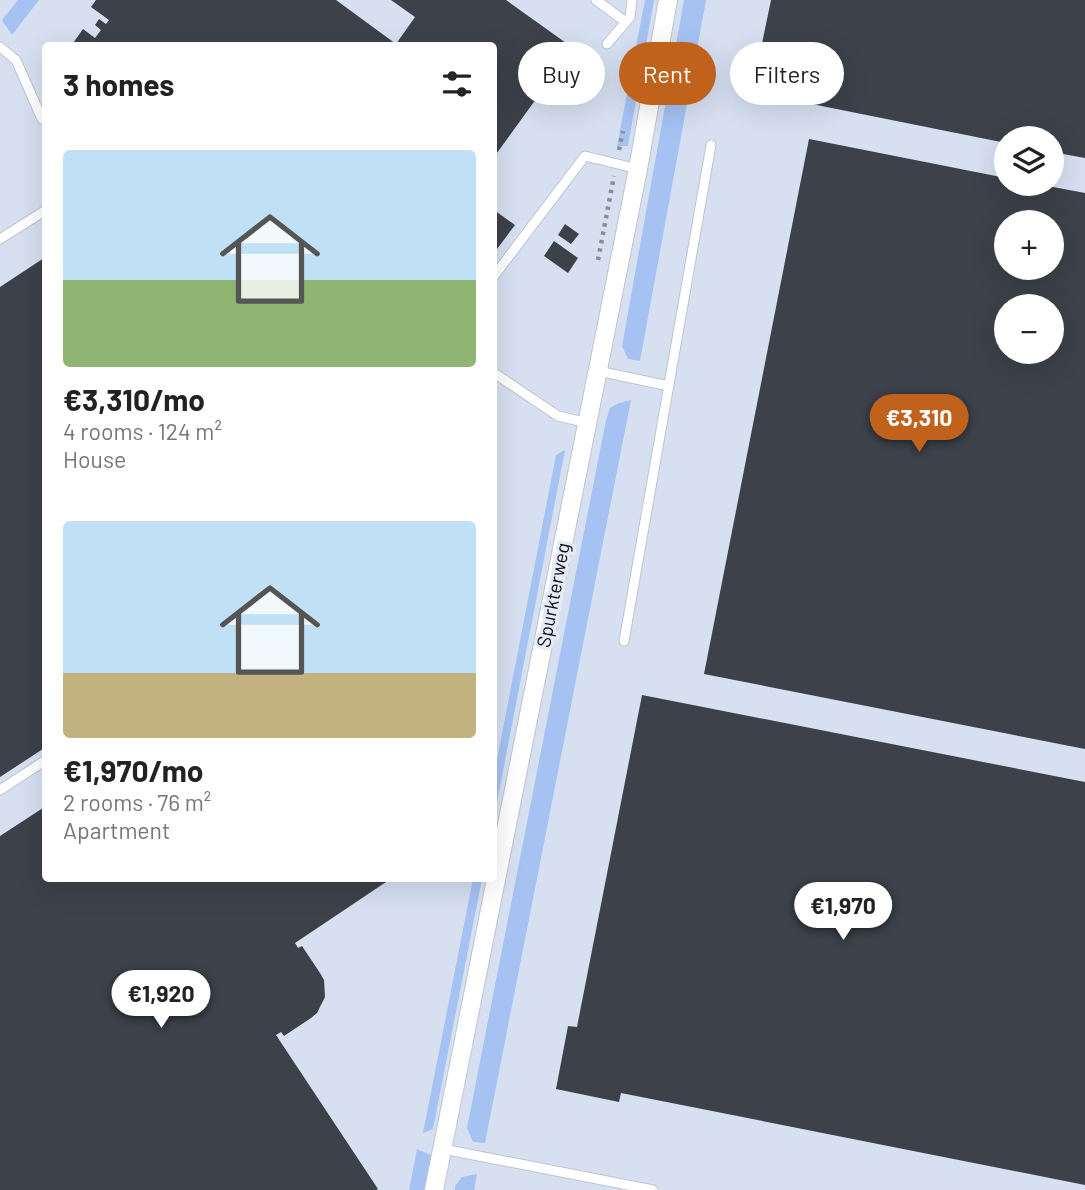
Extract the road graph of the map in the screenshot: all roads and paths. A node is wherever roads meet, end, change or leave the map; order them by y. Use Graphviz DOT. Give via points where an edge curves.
graph roads {
  1 [pos="596,0"];
  2 [pos="632,0"];
  3 [pos="668,0"];
  4 [pos="626,22"];
  5 [pos="607,44"];
  6 [pos="0,47"];
  7 [pos="42,119"];
  8 [pos="711,145"];
  9 [pos="638,169"];
  10 [pos="42,213"];
  11 [pos="0,239"];
  12 [pos="497,272"];
  13 [pos="598,371"];
  14 [pos="497,375"];
  15 [pos="669,386"];
  16 [pos="587,423"];
  17 [pos="624,641"];
  18 [pos="42,763"];
  19 [pos="0,790"];
  20 [pos="497,877"];
  21 [pos="496,882"];
  22 [pos="443,1149"];
  23 [pos="435,1190"];
  24 [pos="653,1190"];
  1 -- 4 [label="lane"];
  2 -- 4 [label="lane"];
  3 -- 9 [label="street, Spurkterweg"];
  4 -- 5 [label="lane"];
  6 -- 7 [label="lane" via="16,60"];
  8 -- 15 [label="lane"];
  9 -- 12 [label="lane" via="585,156"];
  9 -- 13 [label="street, Spurkterweg"];
  10 -- 11 [label="lane"];
  13 -- 15 [label="lane"];
  13 -- 16 [label="street, Spurkterweg"];
  14 -- 16 [label="lane" via="558,416"];
  15 -- 17 [label="lane"];
  16 -- 20 [label="street, Spurkterweg"];
  18 -- 19 [label="lane"];
  21 -- 22 [label="street, Spurkterweg"];
  22 -- 23 [label="street, Spurkterweg"];
  22 -- 24 [label="lane"];
}
